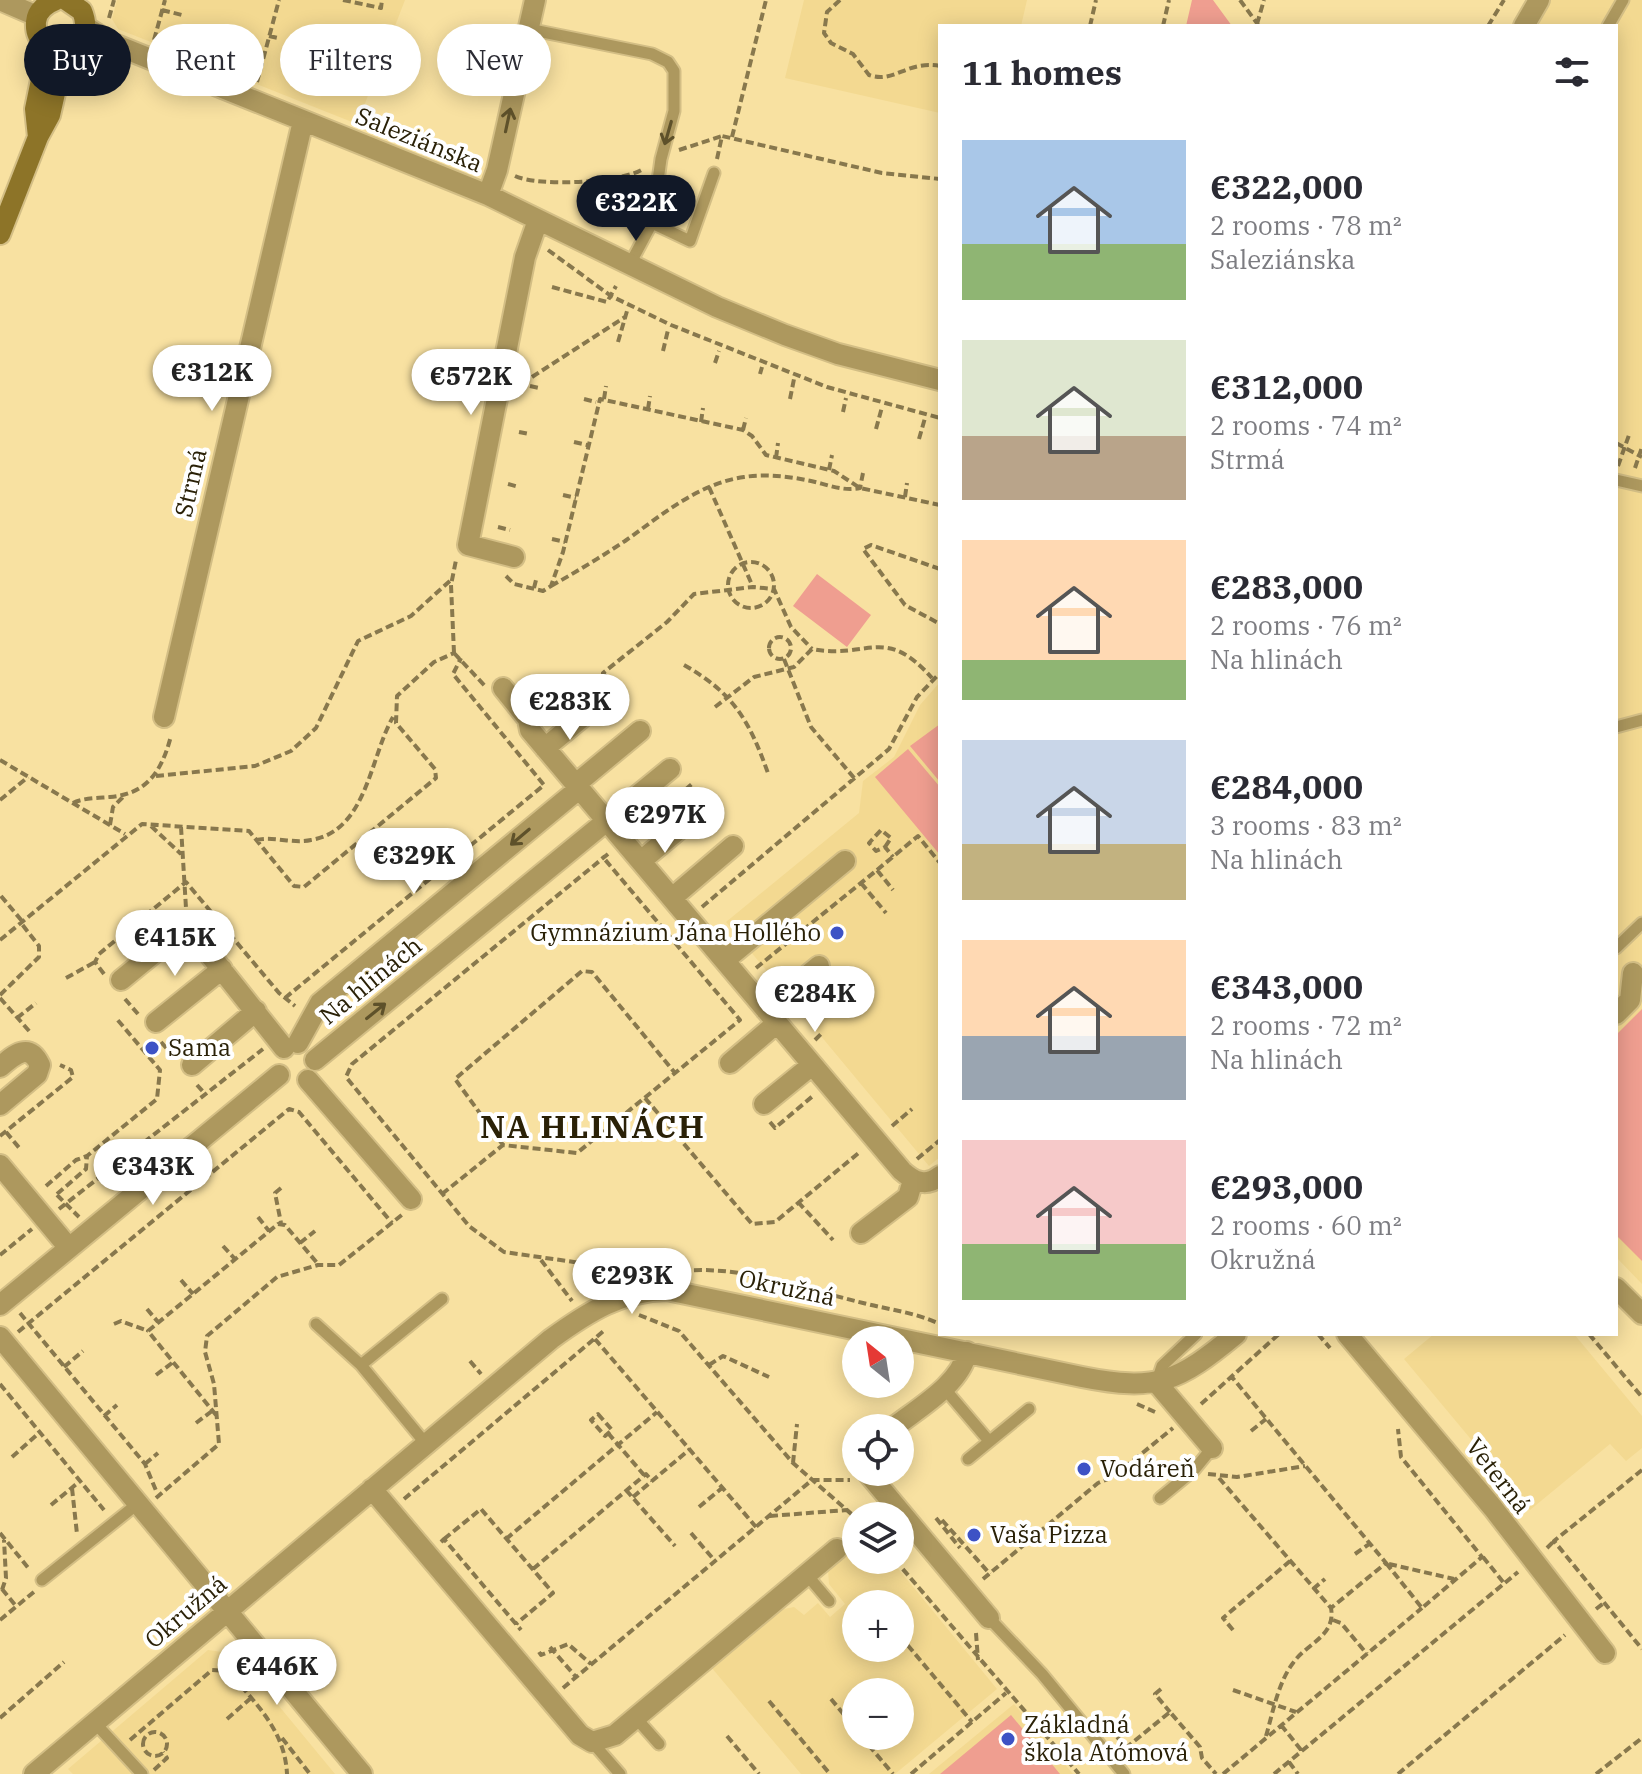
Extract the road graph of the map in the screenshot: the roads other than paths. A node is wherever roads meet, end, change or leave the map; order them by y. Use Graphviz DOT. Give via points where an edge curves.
graph roads {
  1 [pos="0,0"];
  2 [pos="535,0"];
  3 [pos="1539,0"];
  4 [pos="1623,0"];
  5 [pos="56,3"];
  6 [pos="43,24"];
  7 [pos="77,24"];
  8 [pos="529,24"];
  9 [pos="1525,24"];
  10 [pos="1609,24"];
  11 [pos="551,34"];
  12 [pos="131,43"];
  13 [pos="55,96"];
  14 [pos="513,96"];
  15 [pos="303,121"];
  16 [pos="714,173"];
  17 [pos="488,195"];
  18 [pos="538,220"];
  19 [pos="652,223"];
  20 [pos="0,234"];
  21 [pos="630,264"];
  22 [pos="938,379"];
  23 [pos="1618,480"];
  24 [pos="1642,486"];
  25 [pos="509,564"];
  26 [pos="503,688"];
  27 [pos="609,695"];
  28 [pos="169,720"];
  29 [pos="1642,720"];
  30 [pos="1618,726"];
  31 [pos="640,731"];
  32 [pos="545,748"];
  33 [pos="670,769"];
  34 [pos="578,786"];
  35 [pos="703,809"];
  36 [pos="608,821"];
  37 [pos="733,846"];
  38 [pos="641,861"];
  39 [pos="845,861"];
  40 [pos="672,898"];
  41 [pos="1642,923"];
  42 [pos="1618,946"];
  43 [pos="725,960"];
  44 [pos="819,966"];
  45 [pos="222,969"];
  46 [pos="1638,969"];
  47 [pos="121,980"];
  48 [pos="1618,988"];
  49 [pos="256,1011"];
  50 [pos="1618,1012"];
  51 [pos="772,1016"];
  52 [pos="156,1022"];
  53 [pos="291,1046"];
  54 [pos="315,1060"];
  55 [pos="730,1063"];
  56 [pos="192,1065"];
  57 [pos="812,1065"];
  58 [pos="0,1067"];
  59 [pos="279,1075"];
  60 [pos="308,1080"];
  61 [pos="764,1104"];
  62 [pos="0,1105"];
  63 [pos="0,1165"];
  64 [pos="907,1176"];
  65 [pos="938,1177"];
  66 [pos="411,1199"];
  67 [pos="861,1233"];
  68 [pos="69,1248"];
  69 [pos="1618,1290"];
  70 [pos="442,1299"];
  71 [pos="4,1302"];
  72 [pos="1642,1314"];
  73 [pos="316,1324"];
  74 [pos="6,1336"];
  75 [pos="1194,1336"];
  76 [pos="1234,1336"];
  77 [pos="1349,1336"];
  78 [pos="967,1352"];
  79 [pos="361,1365"];
  80 [pos="1157,1383"];
  81 [pos="944,1388"];
  82 [pos="1029,1409"];
  83 [pos="911,1414"];
  84 [pos="989,1441"];
  85 [pos="426,1444"];
  86 [pos="1212,1448"];
  87 [pos="968,1459"];
  88 [pos="878,1486"];
  89 [pos="372,1489"];
  90 [pos="1160,1498"];
  91 [pos="136,1505"];
  92 [pos="837,1549"];
  93 [pos="807,1575"];
  94 [pos="42,1582"];
  95 [pos="829,1601"];
  96 [pos="227,1611"];
  97 [pos="989,1618"];
  98 [pos="1605,1653"];
  99 [pos="636,1718"];
  100 [pos="95,1723"];
  101 [pos="592,1742"];
  102 [pos="659,1744"];
  103 [pos="34,1774"];
  104 [pos="142,1774"];
  105 [pos="362,1774"];
  106 [pos="620,1774"];
  107 [pos="1124,1774"];
  1 -- 5 [label="street"];
  2 -- 8 [label="street"];
  3 -- 9 [label="street"];
  4 -- 10 [label="lane"];
  5 -- 6 [label="street"];
  5 -- 7 [label="street" via="82,11"];
  11 -- 19 [label="lane, one-way" via="652,54 674,71 677,88"];
  12 -- 15 [label="street, Saleziánska"];
  13 -- 20 [label="street"];
  17 -- 14 [label="street, one-way"];
  15 -- 17 [label="street, Saleziánska"];
  15 -- 28 [label="street, Strmá"];
  16 -- 19 [label="lane" via="690,241"];
  17 -- 18 [label="street, Saleziánska"];
  18 -- 21 [label="street, Saleziánska"];
  18 -- 25 [label="street" via="525,257 468,545"];
  19 -- 21 [label="lane"];
  21 -- 22 [label="street, Saleziánska" via="785,335"];
  23 -- 24 [label="lane"];
  26 -- 32 [label="street"];
  27 -- 32 [label="street"];
  29 -- 30 [label="lane"];
  31 -- 34 [label="street, Na hlinách"];
  32 -- 34 [label="street"];
  33 -- 36 [label="street, Na hlinách"];
  34 -- 36 [label="street"];
  34 -- 53 [label="street, Na hlinách, one-way" via="320,1003"];
  35 -- 38 [label="street"];
  36 -- 38 [label="street"];
  54 -- 36 [label="street, Na hlinách, one-way"];
  37 -- 40 [label="street"];
  38 -- 40 [label="street"];
  39 -- 43 [label="street"];
  40 -- 43 [label="street"];
  41 -- 42 [label="lane"];
  43 -- 51 [label="street"];
  44 -- 51 [label="street"];
  45 -- 47 [label="street" via="187,926"];
  45 -- 49 [label="street"];
  45 -- 52 [label="street"];
  46 -- 48 [label="street"];
  46 -- 50 [label="street" via="1630,1000"];
  49 -- 53 [label="street"];
  49 -- 56 [label="street"];
  51 -- 55 [label="street"];
  51 -- 57 [label="street"];
  53 -- 54 [label="street" via="312,1052"];
  53 -- 59 [label="street" via="275,1062"];
  54 -- 60 [label="street"];
  57 -- 61 [label="street"];
  57 -- 64 [label="street"];
  58 -- 62 [label="street" via="27,1051 40,1065 37,1074"];
  59 -- 60 [label="street" via="293,1084"];
  59 -- 68 [label="street"];
  60 -- 66 [label="street"];
  63 -- 68 [label="street"];
  64 -- 65 [label="street" via="923,1182"];
  64 -- 67 [label="street" via="908,1197"];
  68 -- 71 [label="street"];
  69 -- 72 [label="street"];
  70 -- 79 [label="lane"];
  73 -- 79 [label="lane"];
  74 -- 91 [label="street"];
  75 -- 80 [label="lane" via="1162,1366"];
  76 -- 80 [label="street, Okružná" via="1197,1367"];
  77 -- 98 [label="street, Veterná" via="1493,1508"];
  78 -- 80 [label="street, Okružná" via="1106,1382"];
  78 -- 81 [label="street" via="964,1366"];
  78 -- 85 [label="street, Okružná" via="646,1290 581,1317"];
  79 -- 85 [label="lane"];
  80 -- 86 [label="street"];
  81 -- 83 [label="street"];
  81 -- 84 [label="lane"];
  82 -- 84 [label="lane"];
  84 -- 87 [label="lane"];
  85 -- 89 [label="street, Okružná"];
  86 -- 90 [label="lane"];
  88 -- 97 [label="street"];
  89 -- 96 [label="street, Okružná"];
  89 -- 101 [label="street" via="549,1700"];
  91 -- 94 [label="lane"];
  91 -- 96 [label="street"];
  92 -- 93 [label="street"];
  93 -- 95 [label="lane"];
  93 -- 99 [label="street"];
  96 -- 100 [label="street, Okružná"];
  96 -- 105 [label="street"];
  97 -- 107 [label="lane"];
  99 -- 101 [label="street" via="608,1740"];
  99 -- 102 [label="lane"];
  100 -- 103 [label="street, Okružná"];
  100 -- 104 [label="lane"];
  101 -- 106 [label="lane"];
}
